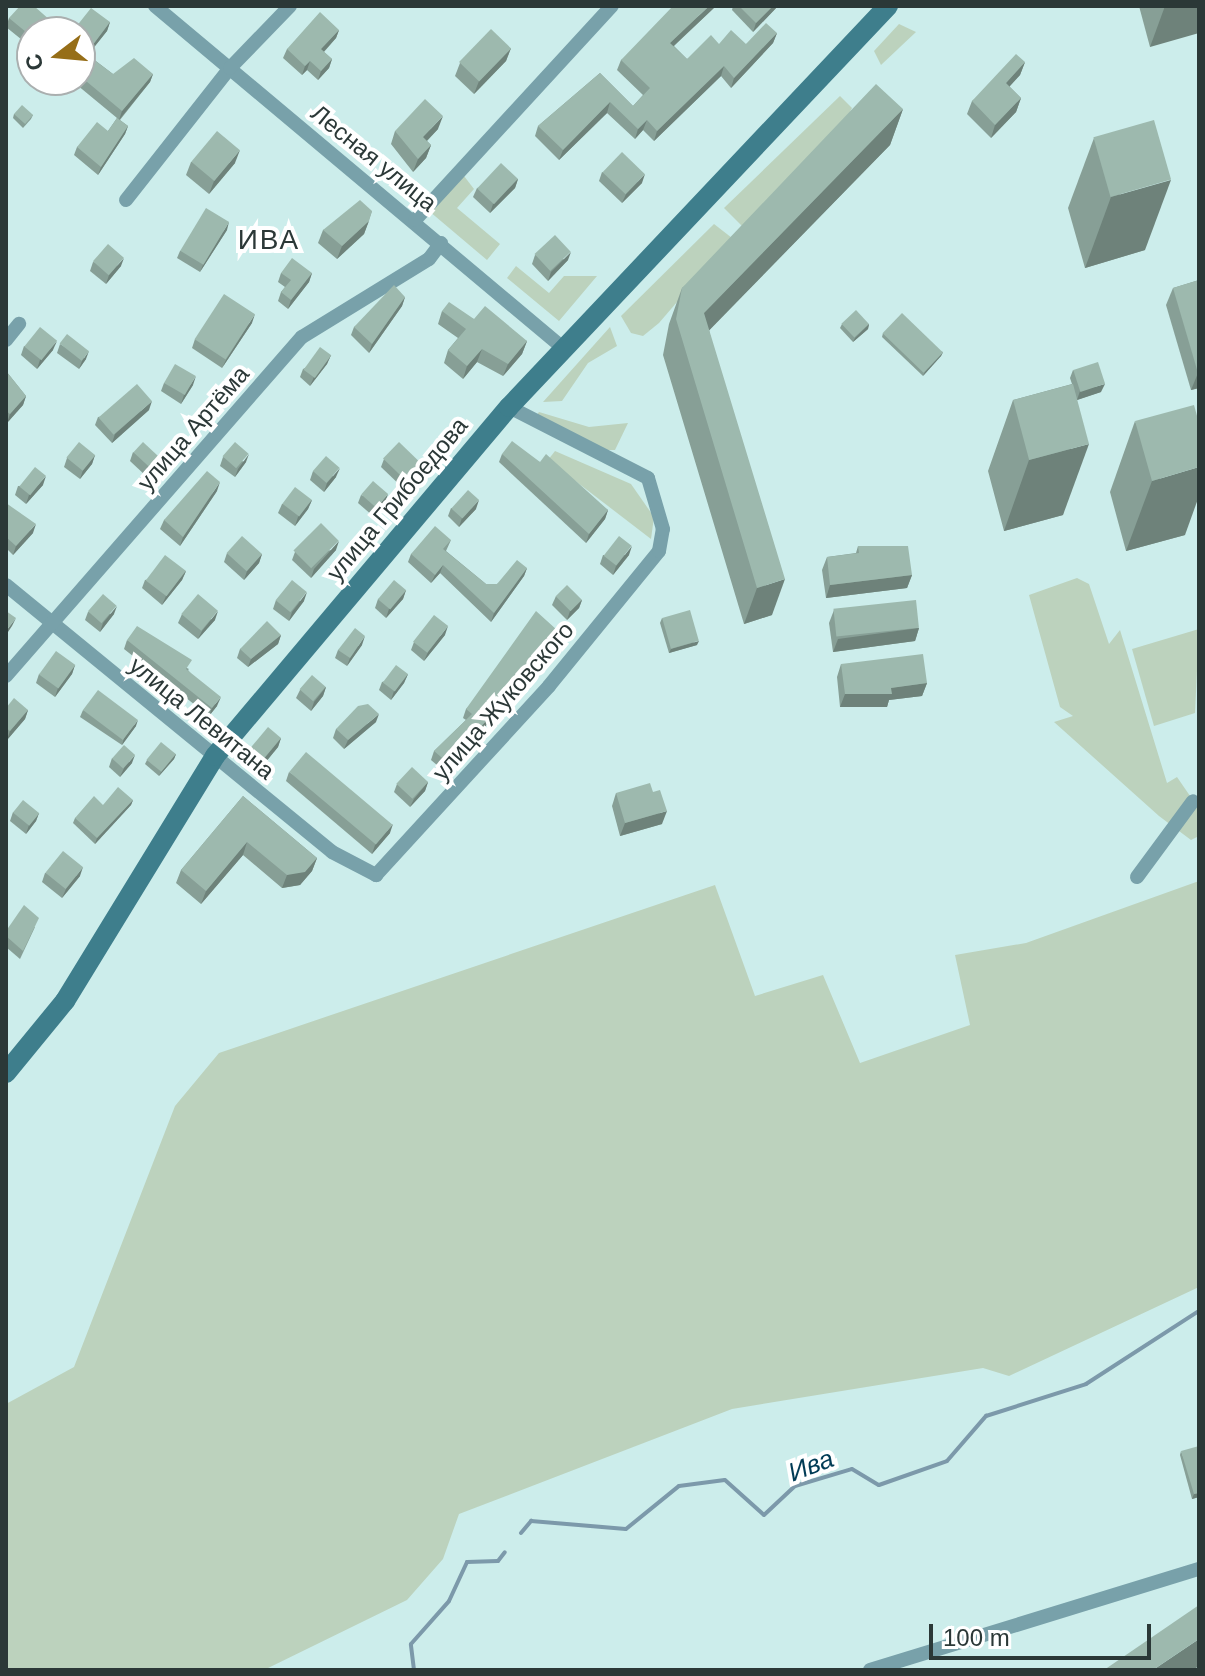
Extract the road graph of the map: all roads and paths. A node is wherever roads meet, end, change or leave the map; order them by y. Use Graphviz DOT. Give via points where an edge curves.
graph roads {
  1 [pos="155,6"];
  2 [pos="290,6"];
  3 [pos="612,6"];
  4 [pos="888,6"];
  5 [pos="230,68"];
  6 [pos="126,200"];
  7 [pos="415,220"];
  8 [pos="441,243"];
  9 [pos="19,324"];
  10 [pos="6,340"];
  11 [pos="563,348"];
  12 [pos="509,407"];
  13 [pos="6,585"];
  14 [pos="51,623"];
  15 [pos="6,676"];
  16 [pos="215,756"];
  17 [pos="1193,801"];
  18 [pos="376,875"];
  19 [pos="1137,877"];
  20 [pos="6,1073"];
  21 [pos="1199,1569"];
  22 [pos="870,1670"];
  1 -- 5 [label="street, Лесная улица"];
  2 -- 5 [label="street"];
  3 -- 7 [label="street"];
  4 -- 11 [label="street, улица Грибоедова"];
  5 -- 6 [label="street"];
  5 -- 7 [label="street, Лесная улица"];
  7 -- 8 [label="street, Лесная улица"];
  8 -- 11 [label="street, Лесная улица"];
  8 -- 14 [label="street, улица Артёма" via="429,259 302,337"];
  9 -- 10 [label="street"];
  11 -- 12 [label="street, улица Грибоедова"];
  12 -- 16 [label="street, улица Грибоедова"];
  12 -- 18 [label="street, улица Жуковского" via="648,478 663,529 659,551 549,686"];
  13 -- 14 [label="street, улица Левитана"];
  14 -- 15 [label="street, улица Артёма"];
  14 -- 16 [label="street, улица Левитана"];
  16 -- 18 [label="street, улица Левитана" via="332,852"];
  16 -- 20 [label="street, улица Грибоедова" via="65,1001"];
  17 -- 19 [label="street"];
  21 -- 22 [label="street"];
}
